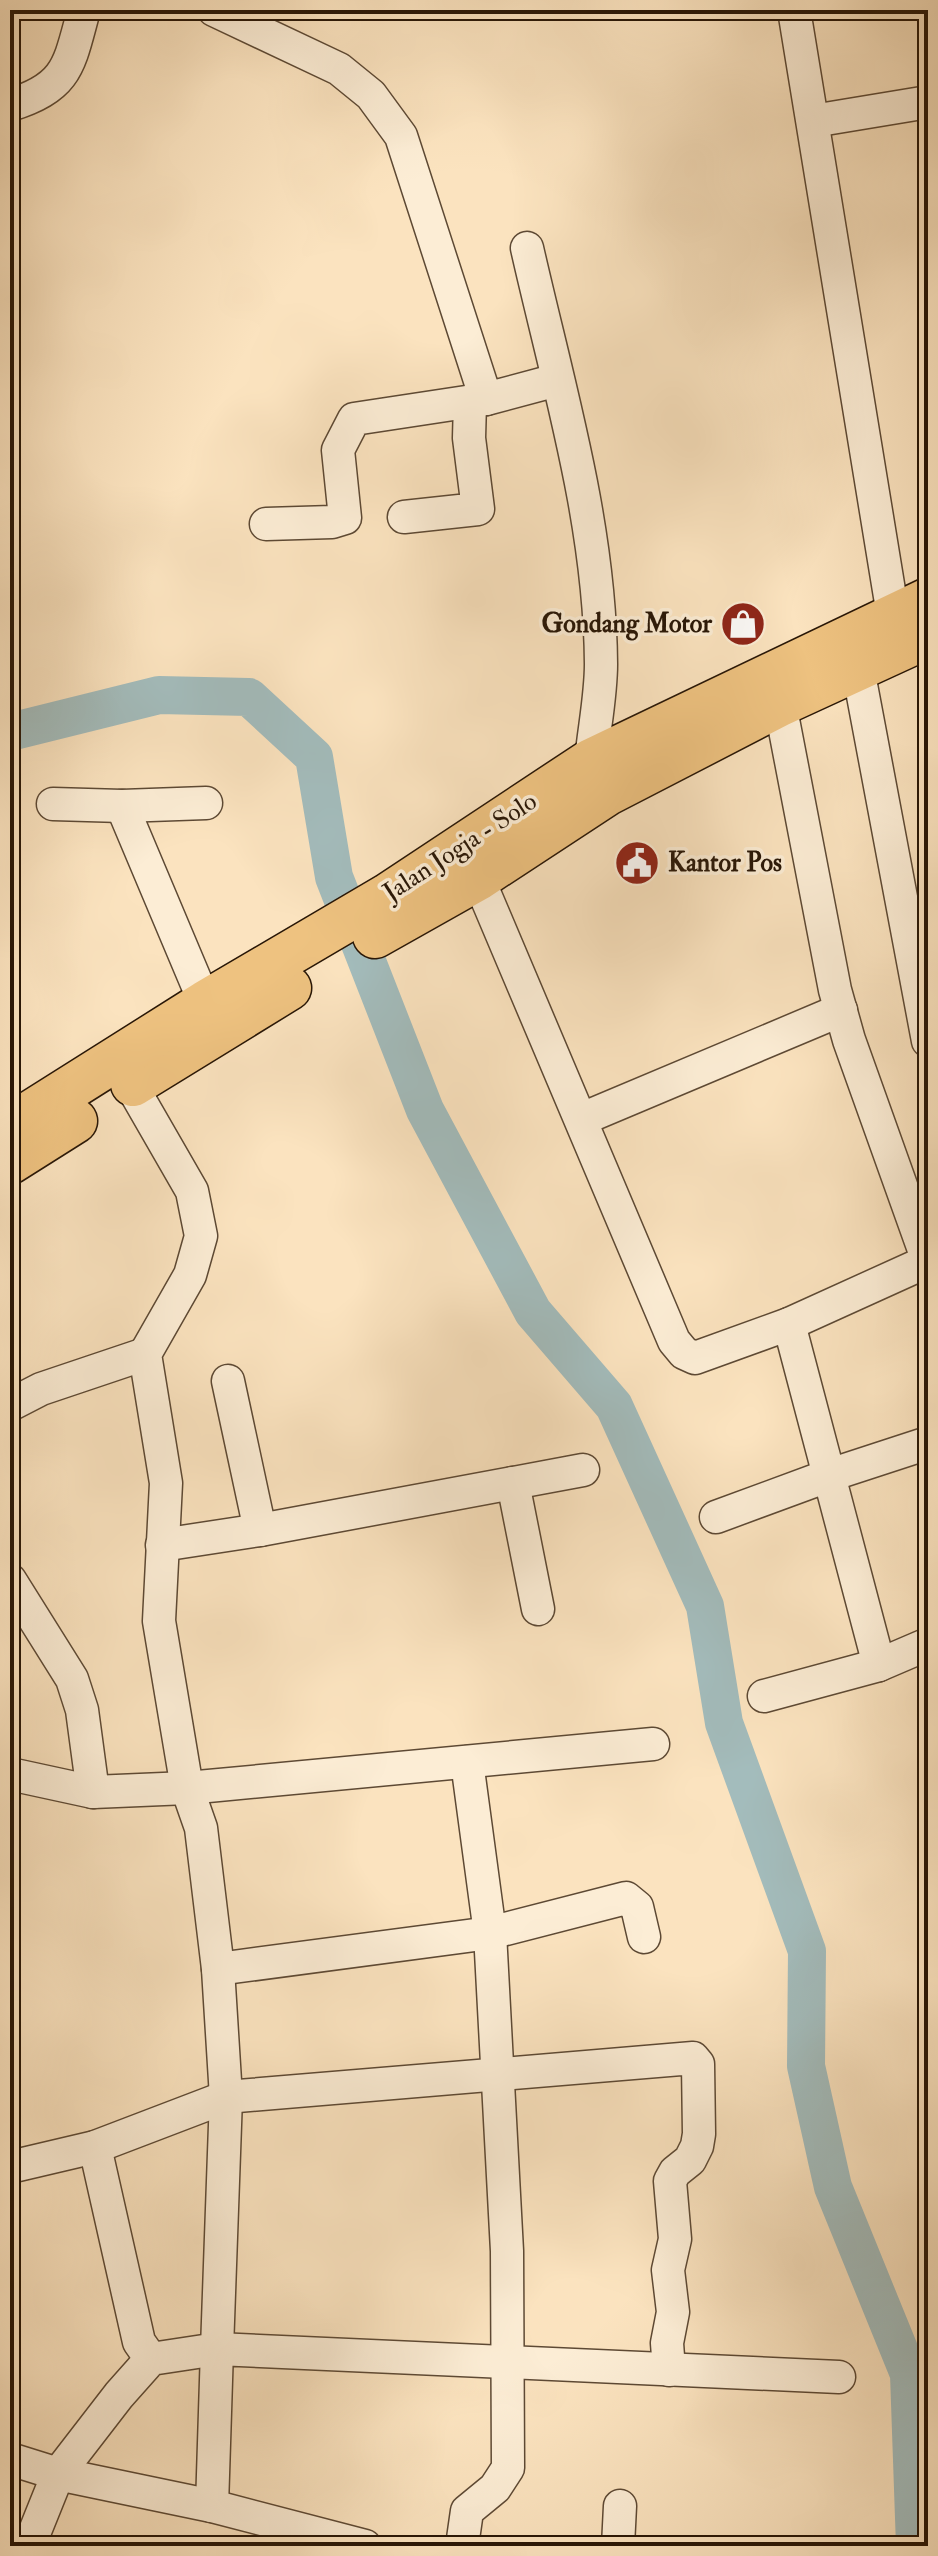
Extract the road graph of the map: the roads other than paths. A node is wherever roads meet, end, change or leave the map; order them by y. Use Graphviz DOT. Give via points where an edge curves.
graph roads {
  1 [pos="84,10"];
  2 [pos="214,10"];
  3 [pos="794,10"];
  4 [pos="928,102"];
  5 [pos="10,105"];
  6 [pos="813,121"];
  7 [pos="527,248"];
  8 [pos="557,380"];
  9 [pos="478,401"];
  10 [pos="404,517"];
  11 [pos="266,524"];
  12 [pos="916,617"];
  13 [pos="858,669"];
  14 [pos="780,704"];
  15 [pos="591,761"];
  16 [pos="206,803"];
  17 [pos="53,804"];
  18 [pos="122,806"];
  19 [pos="478,878"];
  20 [pos="915,898"];
  21 [pos="392,909"];
  22 [pos="299,965"];
  23 [pos="205,1003"];
  24 [pos="841,1010"];
  25 [pos="928,1041"];
  26 [pos="131,1085"];
  27 [pos="582,1119"];
  28 [pos="10,1126"];
  29 [pos="10,1162"];
  30 [pos="928,1261"];
  31 [pos="789,1324"];
  32 [pos="145,1354"];
  33 [pos="228,1381"];
  34 [pos="10,1405"];
  35 [pos="928,1443"];
  36 [pos="583,1470"];
  37 [pos="830,1475"];
  38 [pos="513,1483"];
  39 [pos="716,1517"];
  40 [pos="260,1530"];
  41 [pos="162,1545"];
  42 [pos="10,1580"];
  43 [pos="538,1609"];
  44 [pos="928,1644"];
  45 [pos="879,1665"];
  46 [pos="764,1696"];
  47 [pos="653,1744"];
  48 [pos="467,1762"];
  49 [pos="10,1774"];
  50 [pos="187,1788"];
  51 [pos="93,1792"];
  52 [pos="490,1933"];
  53 [pos="644,1937"];
  54 [pos="218,1969"];
  55 [pos="498,2074"];
  56 [pos="226,2097"];
  57 [pos="95,2147"];
  58 [pos="10,2167"];
  59 [pos="217,2349"];
  60 [pos="151,2359"];
  61 [pos="508,2363"];
  62 [pos="669,2370"];
  63 [pos="839,2377"];
  64 [pos="10,2459"];
  65 [pos="58,2474"];
  66 [pos="212,2506"];
  67 [pos="620,2506"];
  68 [pos="29,2546"];
  69 [pos="365,2546"];
  70 [pos="462,2546"];
  71 [pos="618,2546"];
  1 -- 5 [label="street" via="68,67 37,96"];
  2 -- 9 [label="street" via="339,69 371,95 401,136"];
  3 -- 6 [label="street"];
  4 -- 6 [label="street"];
  6 -- 12 [label="street"];
  7 -- 8 [label="street"];
  8 -- 9 [label="street"];
  8 -- 15 [label="street" via="580,474 599,595 601,668"];
  9 -- 10 [label="street" via="469,438 478,509"];
  9 -- 11 [label="street" via="354,419 338,450 345,518"];
  12 -- 13 [label="highway, Jalan Jogja - Solo"];
  12 -- 15 [label="highway, Jalan Jogja - Solo"];
  13 -- 14 [label="highway, Jalan Jogja - Solo"];
  13 -- 20 [label="street"];
  14 -- 19 [label="highway, Jalan Jogja - Solo" via="606,794"];
  14 -- 24 [label="street"];
  15 -- 21 [label="highway, Jalan Jogja - Solo"];
  16 -- 18 [label="street"];
  17 -- 18 [label="street"];
  18 -- 23 [label="street"];
  19 -- 21 [label="highway, Jalan Jogja - Solo"];
  19 -- 27 [label="street"];
  20 -- 25 [label="street"];
  21 -- 22 [label="highway, Jalan Jogja - Solo"];
  22 -- 23 [label="highway, Jalan Jogja - Solo"];
  22 -- 26 [label="highway, Jalan Jogja - Solo"];
  23 -- 28 [label="highway, Jalan Jogja - Solo"];
  24 -- 27 [label="street"];
  24 -- 30 [label="street"];
  26 -- 29 [label="highway, Jalan Jogja - Solo"];
  26 -- 32 [label="street" via="192,1191 201,1236 190,1275"];
  27 -- 31 [label="street" via="674,1341 684,1353 695,1358"];
  30 -- 31 [label="street"];
  31 -- 37 [label="street"];
  32 -- 34 [label="street" via="41,1389"];
  32 -- 41 [label="street" via="166,1483"];
  33 -- 40 [label="street"];
  35 -- 37 [label="street"];
  36 -- 38 [label="street"];
  37 -- 39 [label="street"];
  37 -- 45 [label="street"];
  38 -- 40 [label="street"];
  38 -- 43 [label="street"];
  40 -- 41 [label="street"];
  41 -- 50 [label="street" via="159,1621"];
  42 -- 51 [label="street" via="72,1679 82,1710"];
  44 -- 45 [label="street"];
  45 -- 46 [label="street"];
  47 -- 48 [label="street"];
  48 -- 50 [label="street"];
  48 -- 52 [label="street"];
  49 -- 51 [label="street"];
  50 -- 51 [label="street"];
  50 -- 54 [label="street" via="201,1828"];
  52 -- 53 [label="street" via="626,1898 637,1907"];
  52 -- 54 [label="street"];
  52 -- 55 [label="street"];
  54 -- 56 [label="street"];
  55 -- 56 [label="street"];
  55 -- 61 [label="street"];
  55 -- 62 [label="street" via="693,2058 698,2064 697,2146 670,2181 675,2239 668,2270 673,2312"];
  56 -- 57 [label="street"];
  56 -- 59 [label="street"];
  57 -- 58 [label="street"];
  57 -- 60 [label="street" via="139,2342"];
  59 -- 60 [label="street"];
  59 -- 61 [label="street"];
  59 -- 66 [label="street"];
  60 -- 65 [label="street"];
  61 -- 62 [label="street"];
  61 -- 70 [label="street" via="508,2468 495,2488 467,2511"];
  62 -- 63 [label="street"];
  64 -- 65 [label="street"];
  65 -- 66 [label="street"];
  65 -- 68 [label="street"];
  66 -- 69 [label="street"];
  67 -- 71 [label="street"];
}
